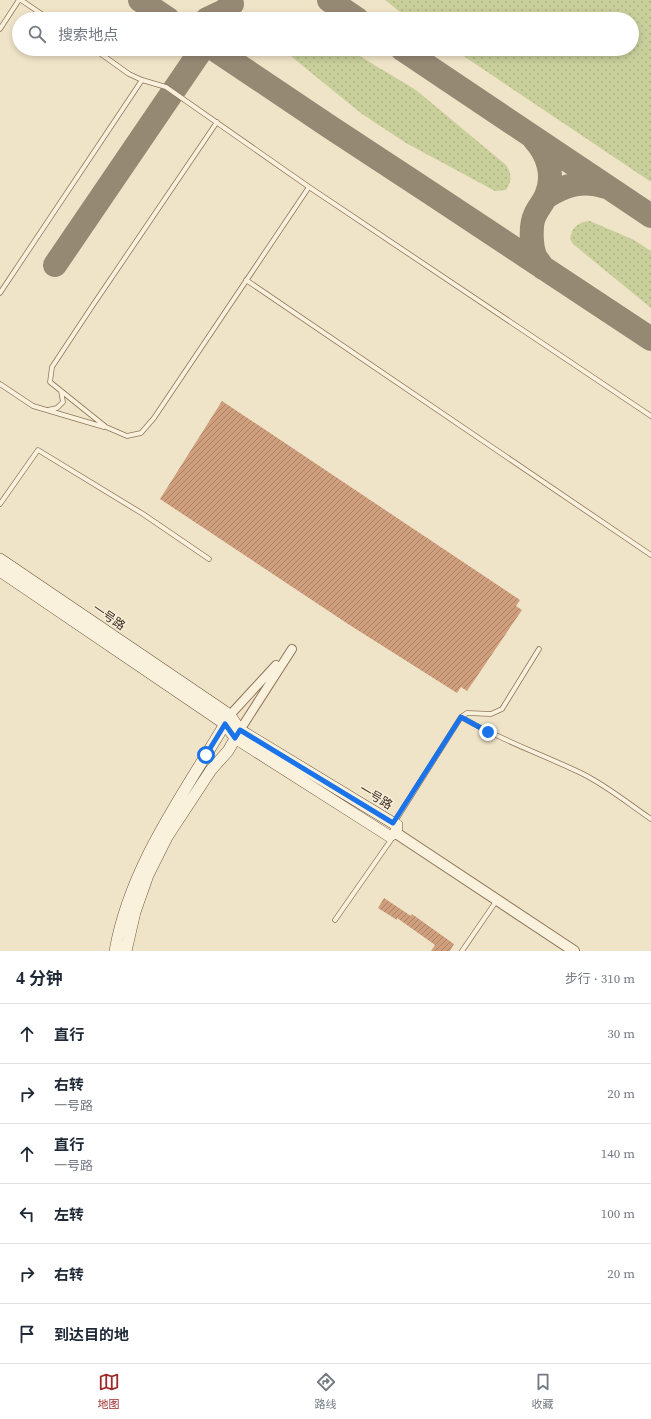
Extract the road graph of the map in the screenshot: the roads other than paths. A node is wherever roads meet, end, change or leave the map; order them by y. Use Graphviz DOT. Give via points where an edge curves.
graph roads {
  1 [pos="20,0"];
  2 [pos="38,12"];
  3 [pos="0,29"];
  4 [pos="104,56"];
  5 [pos="142,80"];
  6 [pos="217,122"];
  7 [pos="309,187"];
  8 [pos="246,280"];
  9 [pos="0,293"];
  10 [pos="0,384"];
  11 [pos="61,391"];
  12 [pos="48,410"];
  13 [pos="651,416"];
  14 [pos="106,427"];
  15 [pos="0,504"];
  16 [pos="651,555"];
  17 [pos="0,559"];
  18 [pos="209,559"];
  19 [pos="0,571"];
  20 [pos="539,649"];
  21 [pos="461,717"];
  22 [pos="228,719"];
  23 [pos="238,734"];
  24 [pos="651,819"];
  25 [pos="395,828"];
  26 [pos="497,900"];
  27 [pos="335,920"];
  28 [pos="115,951"];
  29 [pos="126,951"];
  30 [pos="462,951"];
  31 [pos="574,951"];
  1 -- 2 [label="lane"];
  1 -- 3 [label="lane"];
  4 -- 5 [label="lane"];
  5 -- 6 [label="lane" via="166,87"];
  5 -- 9 [label="lane"];
  6 -- 7 [label="lane"];
  6 -- 11 [label="lane" via="52,367 50,382"];
  7 -- 8 [label="lane"];
  7 -- 13 [label="lane"];
  8 -- 14 [label="lane" via="154,418 141,433 127,436"];
  8 -- 16 [label="lane"];
  10 -- 12 [label="lane" via="33,406"];
  11 -- 12 [label="lane" via="63,402 57,408"];
  11 -- 14 [label="lane"];
  12 -- 14 [label="lane"];
  15 -- 18 [label="lane" via="38,450 143,514"];
  17 -- 22 [label="main road, 一号路"];
  19 -- 22 [label="main road, 一号路"];
  20 -- 21 [label="lane" via="502,708 491,714 467,713"];
  21 -- 24 [label="lane" via="601,784"];
  21 -- 25 [label="lane"];
  22 -- 23 [label="main road, 一号路"];
  22 -- 23 [label="street" via="292,649"];
  22 -- 28 [label="main road" via="151,849 125,910"];
  23 -- 25 [label="main road, 一号路"];
  23 -- 29 [label="main road" via="228,752 211,770 167,838 148,874 135,912"];
  25 -- 26 [label="street"];
  25 -- 27 [label="lane"];
  26 -- 30 [label="lane"];
  26 -- 31 [label="street"];
}
